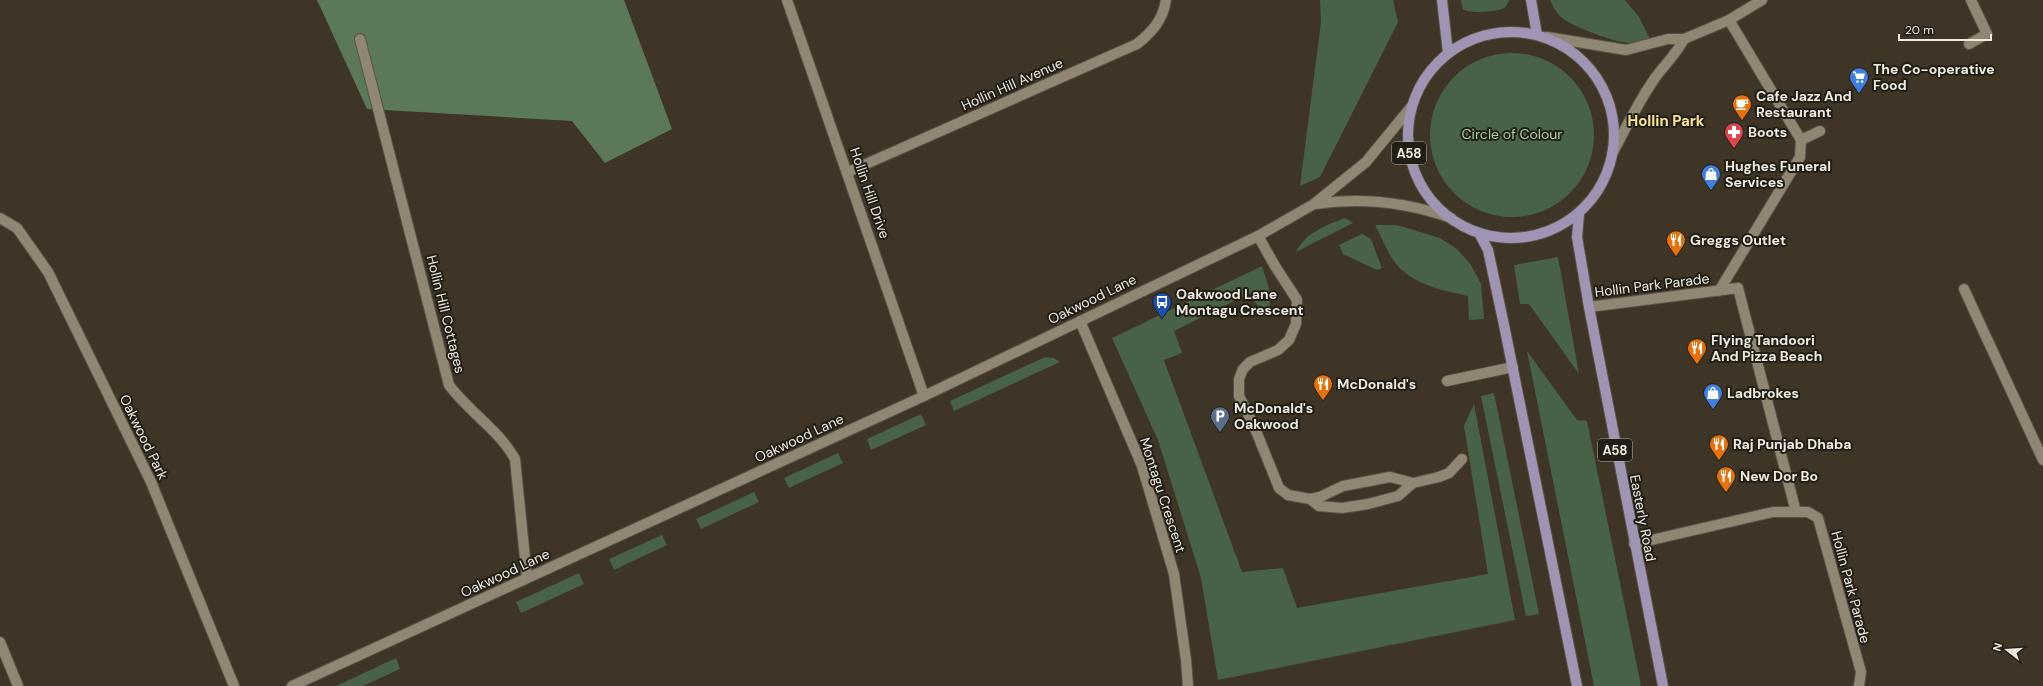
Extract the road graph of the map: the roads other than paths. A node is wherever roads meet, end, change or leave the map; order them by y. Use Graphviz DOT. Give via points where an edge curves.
graph roads {
  1 [pos="788,0"];
  2 [pos="1166,0"];
  3 [pos="1442,0"];
  4 [pos="1530,0"];
  5 [pos="1762,0"];
  6 [pos="1971,0"];
  7 [pos="1729,20"];
  8 [pos="1542,36"];
  9 [pos="360,39"];
  10 [pos="1684,39"];
  11 [pos="1969,44"];
  12 [pos="1448,53"];
  13 [pos="1411,107"];
  14 [pos="1820,131"];
  15 [pos="1801,140"];
  16 [pos="1612,154"];
  17 [pos="848,172"];
  18 [pos="1314,204"];
  19 [pos="1579,214"];
  20 [pos="0,218"];
  21 [pos="1452,218"];
  22 [pos="1480,235"];
  23 [pos="1258,236"];
  24 [pos="1964,289"];
  25 [pos="1718,291"];
  26 [pos="1589,307"];
  27 [pos="1080,321"];
  28 [pos="1513,367"];
  29 [pos="1447,380"];
  30 [pos="924,396"];
  31 [pos="1462,459"];
  32 [pos="2043,460"];
  33 [pos="1413,483"];
  34 [pos="1310,498"];
  35 [pos="1796,512"];
  36 [pos="1634,544"];
  37 [pos="527,578"];
  38 [pos="0,642"];
  39 [pos="18,686"];
  40 [pos="234,686"];
  41 [pos="292,686"];
  42 [pos="1188,686"];
  43 [pos="1577,686"];
  44 [pos="1662,686"];
  45 [pos="1859,686"];
  1 -- 17 [label="street, Hollin Hill Drive"];
  2 -- 17 [label="street, Hollin Hill Avenue" via="1161,18 1151,33 1137,44"];
  3 -- 12 [label="main road"];
  4 -- 8 [label="main road"];
  5 -- 7 [label="street"];
  6 -- 11 [label="street" via="1987,34"];
  7 -- 10 [label="street"];
  7 -- 15 [label="street"];
  8 -- 10 [label="street" via="1626,50 1668,39"];
  8 -- 12 [label="main road, A58" via="1512,31 1465,42"];
  8 -- 16 [label="main road, A58" via="1576,54 1591,70 1614,113 1615,138"];
  9 -- 37 [label="street, Hollin Hill Cottages" via="450,385 458,397 507,445 515,459"];
  10 -- 16 [label="street" via="1677,53 1640,101"];
  12 -- 13 [label="main road, A58" via="1423,79"];
  13 -- 18 [label="street, Oakwood Lane" via="1366,162"];
  13 -- 21 [label="main road, A58" via="1408,148 1413,169 1427,196"];
  14 -- 15 [label="street"];
  15 -- 25 [label="street, Hollin Park Parade" via="1800,157"];
  16 -- 19 [label="main road, A58" via="1609,171 1596,195"];
  17 -- 30 [label="street, Hollin Hill Drive"];
  18 -- 21 [label="street, Oakwood Lane" via="1342,200 1387,202 1410,205"];
  18 -- 23 [label="street, Oakwood Lane"];
  19 -- 22 [label="main road, A58" via="1550,232 1502,239"];
  19 -- 26 [label="main road, Easterly Road / A58" via="1577,237"];
  20 -- 40 [label="street, Oakwood Park" via="17,228 48,272 151,482"];
  21 -- 22 [label="main road, A58" via="1460,226"];
  22 -- 28 [label="main road" via="1488,250"];
  23 -- 27 [label="street, Oakwood Lane"];
  23 -- 34 [label="street" via="1297,300 1296,324 1289,340 1278,350 1250,362 1243,369 1239,379 1239,396 1279,488 1288,495"];
  24 -- 32 [label="street"];
  25 -- 26 [label="street, Hollin Park Parade"];
  25 -- 35 [label="street, Hollin Park Parade" via="1738,288"];
  26 -- 36 [label="main road, Easterly Road / A58"];
  27 -- 30 [label="street, Oakwood Lane"];
  27 -- 42 [label="street, Montagu Crescent" via="1142,466 1174,574"];
  28 -- 29 [label="street"];
  28 -- 43 [label="main road"];
  30 -- 37 [label="street, Oakwood Lane"];
  31 -- 33 [label="street" via="1449,473"];
  33 -- 34 [label="street" via="1390,477 1343,486 1320,497"];
  33 -- 34 [label="street" via="1398,496 1342,508 1319,506"];
  35 -- 36 [label="street, Hollin Park Parade" via="1773,512"];
  35 -- 45 [label="street, Hollin Park Parade" via="1808,512 1818,518 1860,672"];
  36 -- 44 [label="main road, Easterly Road / A58"];
  37 -- 41 [label="street, Oakwood Lane"];
  38 -- 39 [label="street"];
}
